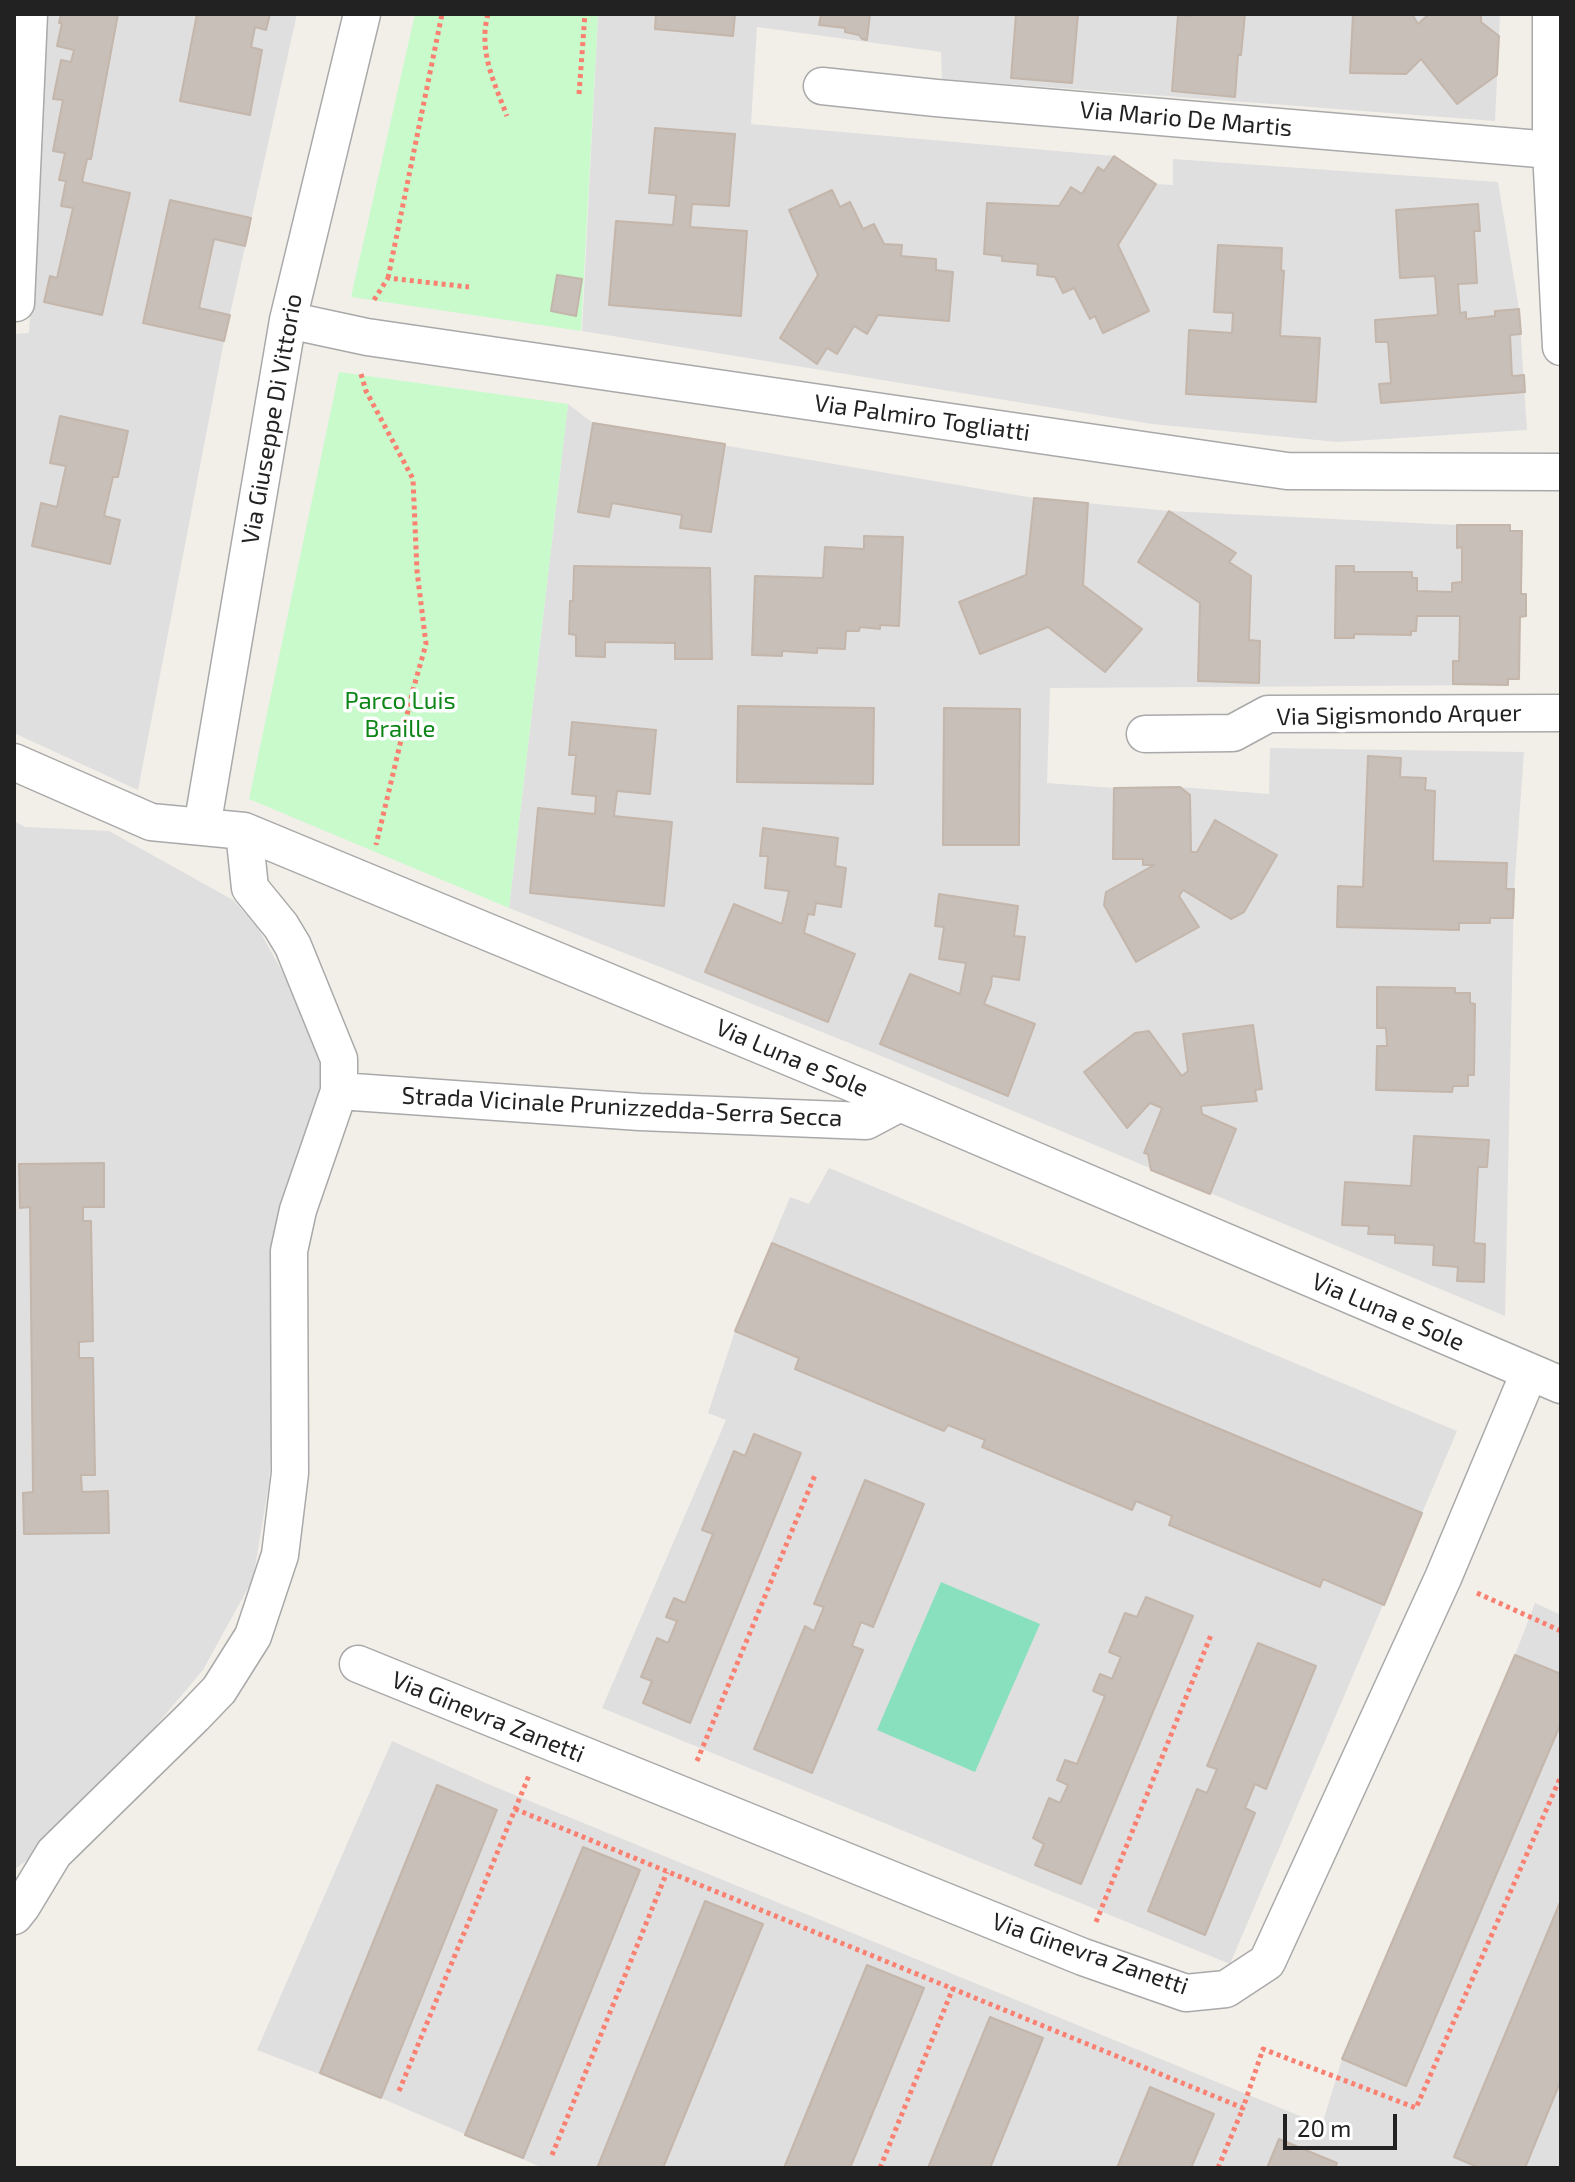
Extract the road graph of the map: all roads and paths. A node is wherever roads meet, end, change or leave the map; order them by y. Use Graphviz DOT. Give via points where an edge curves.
graph roads {
  1 [pos="29,14"];
  2 [pos="362,14"];
  3 [pos="442,14"];
  4 [pos="488,14"];
  5 [pos="585,14"];
  6 [pos="1551,14"];
  7 [pos="822,86"];
  8 [pos="579,94"];
  9 [pos="507,116"];
  10 [pos="1551,150"];
  11 [pos="388,278"];
  12 [pos="469,287"];
  13 [pos="374,300"];
  14 [pos="15,303"];
  15 [pos="288,320"];
  16 [pos="1561,347"];
  17 [pos="360,374"];
  18 [pos="1561,472"];
  19 [pos="1561,713"];
  20 [pos="1145,734"];
  21 [pos="14,762"];
  22 [pos="202,827"];
  23 [pos="244,831"];
  24 [pos="373,859"];
  25 [pos="339,1091"];
  26 [pos="900,1103"];
  27 [pos="1545,1379"];
  28 [pos="815,1475"];
  29 [pos="1443,1578"];
  30 [pos="1561,1631"];
  31 [pos="1211,1635"];
  32 [pos="358,1664"];
  33 [pos="544,1739"];
  34 [pos="1561,1776"];
  35 [pos="683,1795"];
  36 [pos="515,1809"];
  37 [pos="667,1872"];
  38 [pos="14,1916"];
  39 [pos="1083,1957"];
  40 [pos="953,1988"];
  41 [pos="399,2091"];
  42 [pos="1243,2108"];
  43 [pos="552,2155"];
  44 [pos="880,2168"];
  45 [pos="1218,2168"];
  1 -- 14 [label="street"];
  2 -- 15 [label="street, Via Giuseppe Di Vittorio"];
  3 -- 11 [label="path"];
  4 -- 9 [label="path" via="486,59"];
  5 -- 8 [label="path"];
  6 -- 10 [label="street"];
  7 -- 10 [label="street, Via Mario De Martis"];
  10 -- 16 [label="street"];
  11 -- 12 [label="path"];
  11 -- 13 [label="path"];
  15 -- 18 [label="street, Via Palmiro Togliatti" via="367,337 1287,471"];
  15 -- 22 [label="street, Via Giuseppe Di Vittorio"];
  17 -- 24 [label="path" via="413,479 426,644"];
  19 -- 20 [label="street, Via Sigismondo Arquer" via="1268,714 1233,733"];
  21 -- 22 [label="street, Via Luna e Sole" via="151,822"];
  22 -- 23 [label="street, Via Luna e Sole"];
  23 -- 25 [label="street" via="250,888 293,946 339,1059"];
  23 -- 26 [label="street, Via Luna e Sole"];
  25 -- 26 [label="street, Strada Vicinale Prunizzedda-Serra Secca" via="866,1121"];
  25 -- 38 [label="street" via="289,1251 290,1473 280,1555 253,1636 219,1690 54,1853"];
  26 -- 27 [label="street, Via Luna e Sole"];
  27 -- 29 [label="street, Via Ginevra Zanetti"];
  28 -- 35 [label="path"];
  29 -- 30 [label="path"];
  29 -- 39 [label="street, Via Ginevra Zanetti" via="1267,1962 1226,1989 1186,1993"];
  31 -- 39 [label="path"];
  32 -- 33 [label="street, Via Ginevra Zanetti"];
  33 -- 35 [label="street, Via Ginevra Zanetti"];
  33 -- 36 [label="path"];
  34 -- 42 [label="path" via="1416,2108 1263,2049"];
  35 -- 39 [label="street, Via Ginevra Zanetti"];
  36 -- 37 [label="path"];
  36 -- 41 [label="path"];
  37 -- 40 [label="path"];
  37 -- 43 [label="path"];
  40 -- 42 [label="path"];
  40 -- 44 [label="path"];
  42 -- 45 [label="path"];
}
